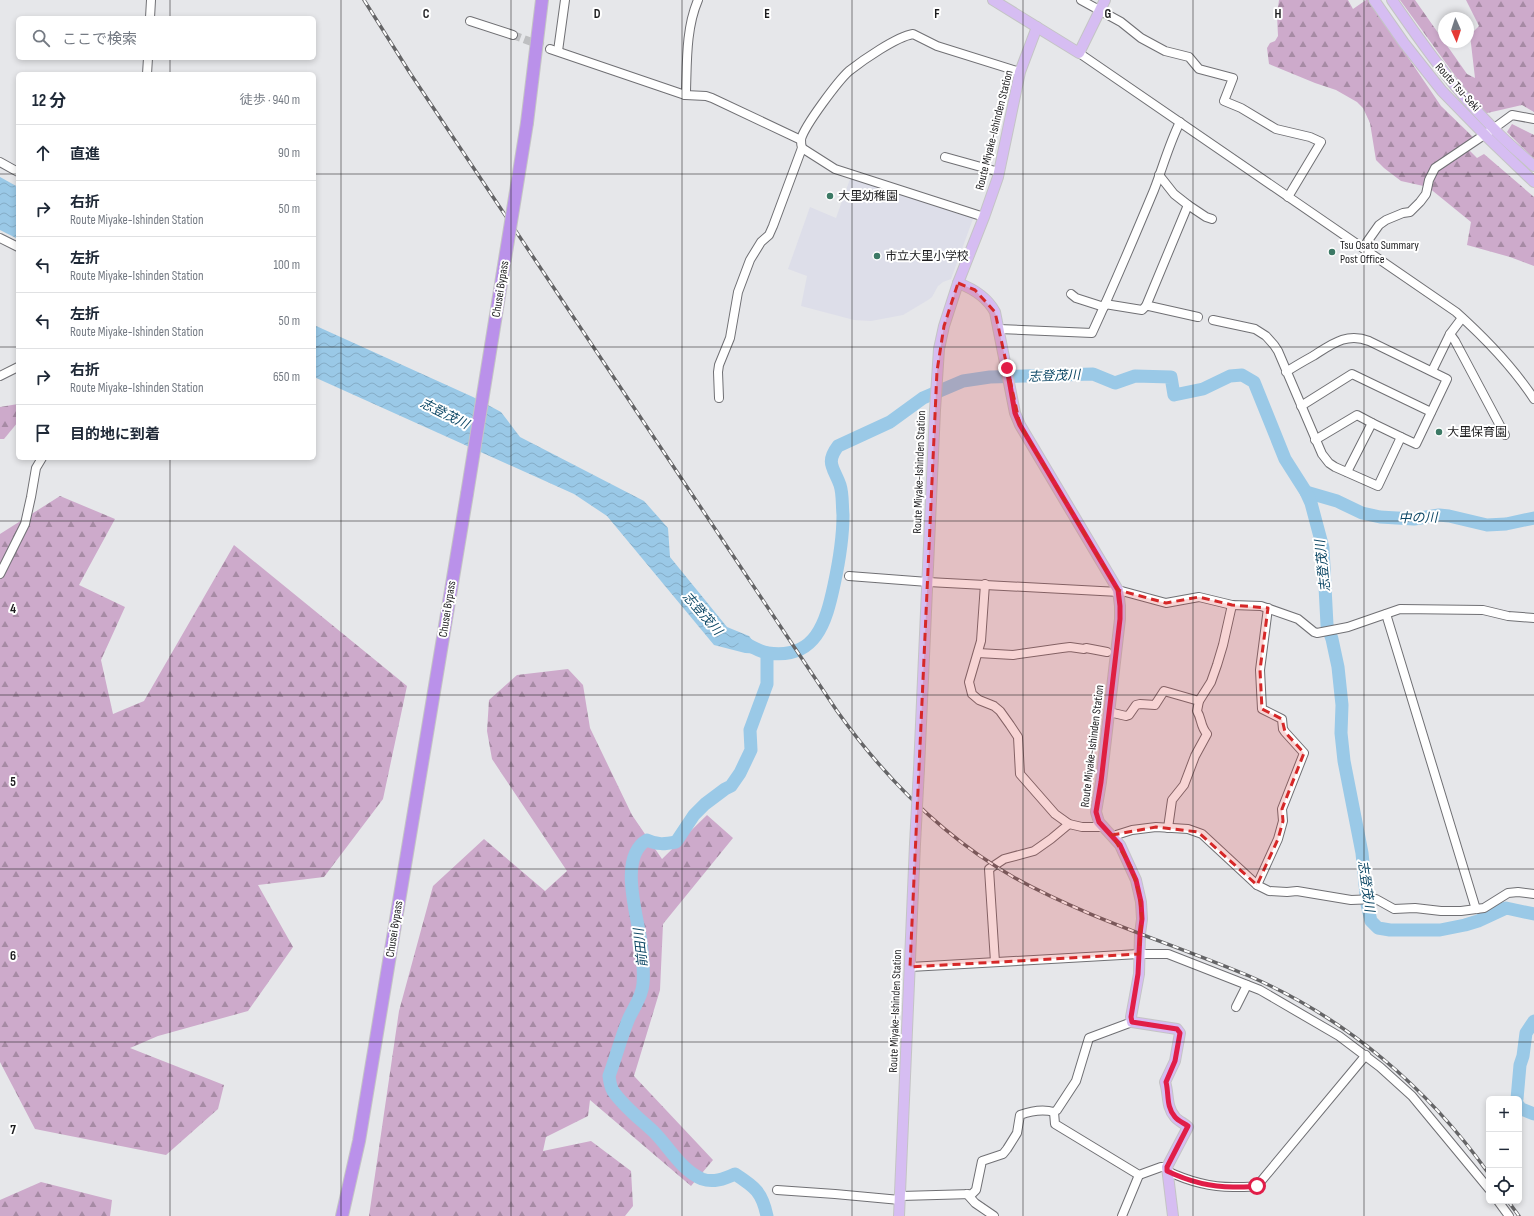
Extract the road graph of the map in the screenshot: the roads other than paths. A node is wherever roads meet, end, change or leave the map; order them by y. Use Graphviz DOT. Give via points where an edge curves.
graph roads {
  1 [pos="151,0"];
  2 [pos="542,0"];
  3 [pos="565,0"];
  4 [pos="698,0"];
  5 [pos="994,0"];
  6 [pos="1081,0"];
  7 [pos="1105,0"];
  8 [pos="1374,0"];
  9 [pos="1392,0"];
  10 [pos="1100,11"];
  11 [pos="150,16"];
  12 [pos="470,21"];
  13 [pos="1037,27"];
  14 [pos="513,35"];
  15 [pos="550,49"];
  16 [pos="558,52"];
  17 [pos="1079,53"];
  18 [pos="148,60"];
  19 [pos="147,72"];
  20 [pos="1020,72"];
  21 [pos="685,95"];
  22 [pos="1534,119"];
  23 [pos="1180,122"];
  24 [pos="1489,132"];
  25 [pos="801,144"];
  26 [pos="945,157"];
  27 [pos="0,162"];
  28 [pos="1534,166"];
  29 [pos="16,171"];
  30 [pos="999,172"];
  31 [pos="1159,175"];
  32 [pos="1534,182"];
  33 [pos="1288,197"];
  34 [pos="1188,205"];
  35 [pos="984,217"];
  36 [pos="1212,219"];
  37 [pos="0,238"];
  38 [pos="16,247"];
  39 [pos="1364,249"];
  40 [pos="958,283"];
  41 [pos="1071,294"];
  42 [pos="1105,306"];
  43 [pos="1146,306"];
  44 [pos="1198,317"];
  45 [pos="1462,318"];
  46 [pos="1213,320"];
  47 [pos="999,329"];
  48 [pos="1450,334"];
  49 [pos="16,368"];
  50 [pos="1286,372"];
  51 [pos="1432,372"];
  52 [pos="0,376"];
  53 [pos="719,398"];
  54 [pos="1534,399"];
  55 [pos="1301,406"];
  56 [pos="1432,412"];
  57 [pos="1372,423"];
  58 [pos="1505,435"];
  59 [pos="1401,437"];
  60 [pos="1315,440"];
  61 [pos="41,460"];
  62 [pos="1347,472"];
  63 [pos="0,574"];
  64 [pos="849,576"];
  65 [pos="928,582"];
  66 [pos="985,584"];
  67 [pos="1118,591"];
  68 [pos="1232,605"];
  69 [pos="1268,608"];
  70 [pos="1386,614"];
  71 [pos="1534,618"];
  72 [pos="1107,652"];
  73 [pos="978,653"];
  74 [pos="1199,701"];
  75 [pos="1109,712"];
  76 [pos="1069,824"];
  77 [pos="1104,827"];
  78 [pos="1168,828"];
  79 [pos="1113,836"];
  80 [pos="1257,885"];
  81 [pos="1534,894"];
  82 [pos="1477,909"];
  83 [pos="1139,954"];
  84 [pos="995,962"];
  85 [pos="910,967"];
  86 [pos="1247,985"];
  87 [pos="1236,1007"];
  88 [pos="1132,1022"];
  89 [pos="1366,1055"];
  90 [pos="1054,1112"];
  91 [pos="1167,1169"];
  92 [pos="1139,1175"];
  93 [pos="1486,1185"];
  94 [pos="777,1190"];
  95 [pos="967,1194"];
  96 [pos="900,1198"];
  97 [pos="1500,1204"];
  98 [pos="342,1216"];
  99 [pos="899,1216"];
  100 [pos="994,1216"];
  101 [pos="1122,1216"];
  102 [pos="1173,1216"];
  103 [pos="1509,1216"];
  1 -- 11 [label="street"];
  2 -- 98 [label="highway, Chusei Bypass, bridge" via="527,123 467,494 359,1141"];
  3 -- 16 [label="street"];
  4 -- 21 [label="street" via="688,39"];
  5 -- 13 [label="main road"];
  6 -- 10 [label="street"];
  7 -- 10 [label="main road"];
  8 -- 24 [label="main road, Route Tsu-Seki" via="1442,91"];
  9 -- 24 [label="main road, Route Tsu-Seki"];
  10 -- 17 [label="main road"];
  10 -- 33 [label="street" via="1165,51 1189,57 1199,69 1233,78 1224,101 1242,108 1276,129 1321,142"];
  12 -- 14 [label="street"];
  13 -- 17 [label="main road"];
  13 -- 20 [label="main road, Route Miyake-Ishinden Station"];
  15 -- 16 [label="street"];
  16 -- 21 [label="street"];
  17 -- 23 [label="street"];
  18 -- 19 [label="street"];
  20 -- 25 [label="street" via="937,46 915,34 909,34 872,54 846,74 813,118"];
  20 -- 30 [label="main road, Route Miyake-Ishinden Station"];
  21 -- 25 [label="street" via="712,98"];
  22 -- 24 [label="street" via="1512,115"];
  23 -- 31 [label="street" via="1171,139"];
  23 -- 33 [label="street"];
  24 -- 28 [label="main road, Route Tsu-Seki"];
  24 -- 32 [label="main road, Route Tsu-Seki"];
  24 -- 39 [label="street" via="1435,168 1426,194 1420,202 1410,212 1379,225"];
  25 -- 35 [label="street" via="835,169"];
  25 -- 53 [label="street" via="771,232 750,260 738,292 730,338 719,365"];
  26 -- 30 [label="street"];
  27 -- 29 [label="street"];
  30 -- 35 [label="main road, Route Miyake-Ishinden Station"];
  31 -- 34 [label="street" via="1174,194"];
  31 -- 42 [label="street"];
  33 -- 39 [label="street"];
  34 -- 36 [label="street"];
  34 -- 43 [label="street"];
  35 -- 40 [label="main road, Route Miyake-Ishinden Station"];
  37 -- 38 [label="street"];
  39 -- 45 [label="street"];
  40 -- 47 [label="main road, Route Miyake-Ishinden Station" via="974,290 991,304"];
  40 -- 65 [label="main road, Route Miyake-Ishinden Station" via="939,349"];
  41 -- 42 [label="street" via="1076,298"];
  42 -- 43 [label="street" via="1142,310"];
  42 -- 47 [label="street" via="1092,333"];
  43 -- 44 [label="street"];
  45 -- 48 [label="street"];
  45 -- 54 [label="street" via="1521,379"];
  46 -- 50 [label="street" via="1261,332 1278,351"];
  47 -- 67 [label="main road, Route Miyake-Ishinden Station" via="1015,413 1026,437"];
  48 -- 51 [label="street"];
  48 -- 58 [label="street"];
  49 -- 52 [label="street"];
  50 -- 51 [label="street" via="1336,341 1353,337 1369,341"];
  50 -- 55 [label="street"];
  51 -- 56 [label="street" via="1447,379"];
  55 -- 56 [label="street" via="1352,374"];
  55 -- 60 [label="street"];
  56 -- 59 [label="street" via="1416,444"];
  57 -- 59 [label="street"];
  57 -- 60 [label="street" via="1357,415"];
  57 -- 62 [label="street"];
  59 -- 62 [label="street" via="1378,486"];
  60 -- 62 [label="street" via="1329,463"];
  61 -- 63 [label="street" via="36,468 25,524"];
  64 -- 65 [label="street"];
  65 -- 66 [label="street"];
  65 -- 85 [label="main road, Route Miyake-Ishinden Station, bridge"];
  66 -- 67 [label="street"];
  66 -- 73 [label="street"];
  67 -- 68 [label="street" via="1166,603 1199,597"];
  67 -- 75 [label="main road, Route Miyake-Ishinden Station" via="1120,619"];
  68 -- 69 [label="street"];
  68 -- 74 [label="street" via="1211,682"];
  69 -- 70 [label="street" via="1298,619 1314,632 1322,633"];
  69 -- 80 [label="street" via="1260,670 1262,709 1282,719 1283,729 1304,753 1282,809 1283,821 1278,839"];
  70 -- 71 [label="street" via="1400,609 1482,610"];
  70 -- 82 [label="street"];
  72 -- 73 [label="street" via="1070,647 1013,655"];
  73 -- 76 [label="street" via="970,678 972,694 1000,711 1018,737 1020,774 1055,814"];
  74 -- 75 [label="street" via="1164,691 1155,706 1136,705 1126,716"];
  74 -- 78 [label="street" via="1197,711 1201,717 1202,729 1207,734 1184,785 1172,800"];
  75 -- 77 [label="main road, Route Miyake-Ishinden Station" via="1096,807 1097,817"];
  76 -- 77 [label="street"];
  76 -- 84 [label="street" via="1040,848 1004,859 989,869"];
  77 -- 79 [label="main road, Route Miyake-Ishinden Station"];
  78 -- 79 [label="street" via="1132,830"];
  78 -- 80 [label="street" via="1188,829 1202,834"];
  79 -- 83 [label="main road, Route Miyake-Ishinden Station" via="1131,867 1140,893 1142,919"];
  80 -- 82 [label="street" via="1273,891 1297,891 1342,899 1376,899 1397,909 1451,912"];
  81 -- 82 [label="street" via="1508,893"];
  83 -- 84 [label="street"];
  83 -- 86 [label="street" via="1168,954"];
  83 -- 88 [label="main road, Route Miyake-Ishinden Station"];
  84 -- 85 [label="street"];
  85 -- 96 [label="main road, Route Miyake-Ishinden Station"];
  86 -- 87 [label="street"];
  86 -- 89 [label="street" via="1313,1019"];
  88 -- 90 [label="street" via="1089,1038 1076,1081"];
  88 -- 91 [label="main road" via="1177,1029 1180,1033 1175,1061 1166,1082 1171,1110 1176,1118 1188,1126"];
  89 -- 91 [label="street" via="1257,1186 1223,1188 1194,1182"];
  89 -- 93 [label="street" via="1416,1100"];
  90 -- 92 [label="street" via="1055,1124"];
  90 -- 95 [label="street" via="1048,1110 1020,1115 1018,1133 1003,1154 982,1161 976,1190 972,1194"];
  91 -- 92 [label="street" via="1161,1167"];
  91 -- 102 [label="main road"];
  92 -- 101 [label="street"];
  94 -- 96 [label="street"];
  95 -- 96 [label="street"];
  95 -- 100 [label="street"];
  96 -- 99 [label="main road, Route Miyake-Ishinden Station"];
  97 -- 103 [label="street"];
}
